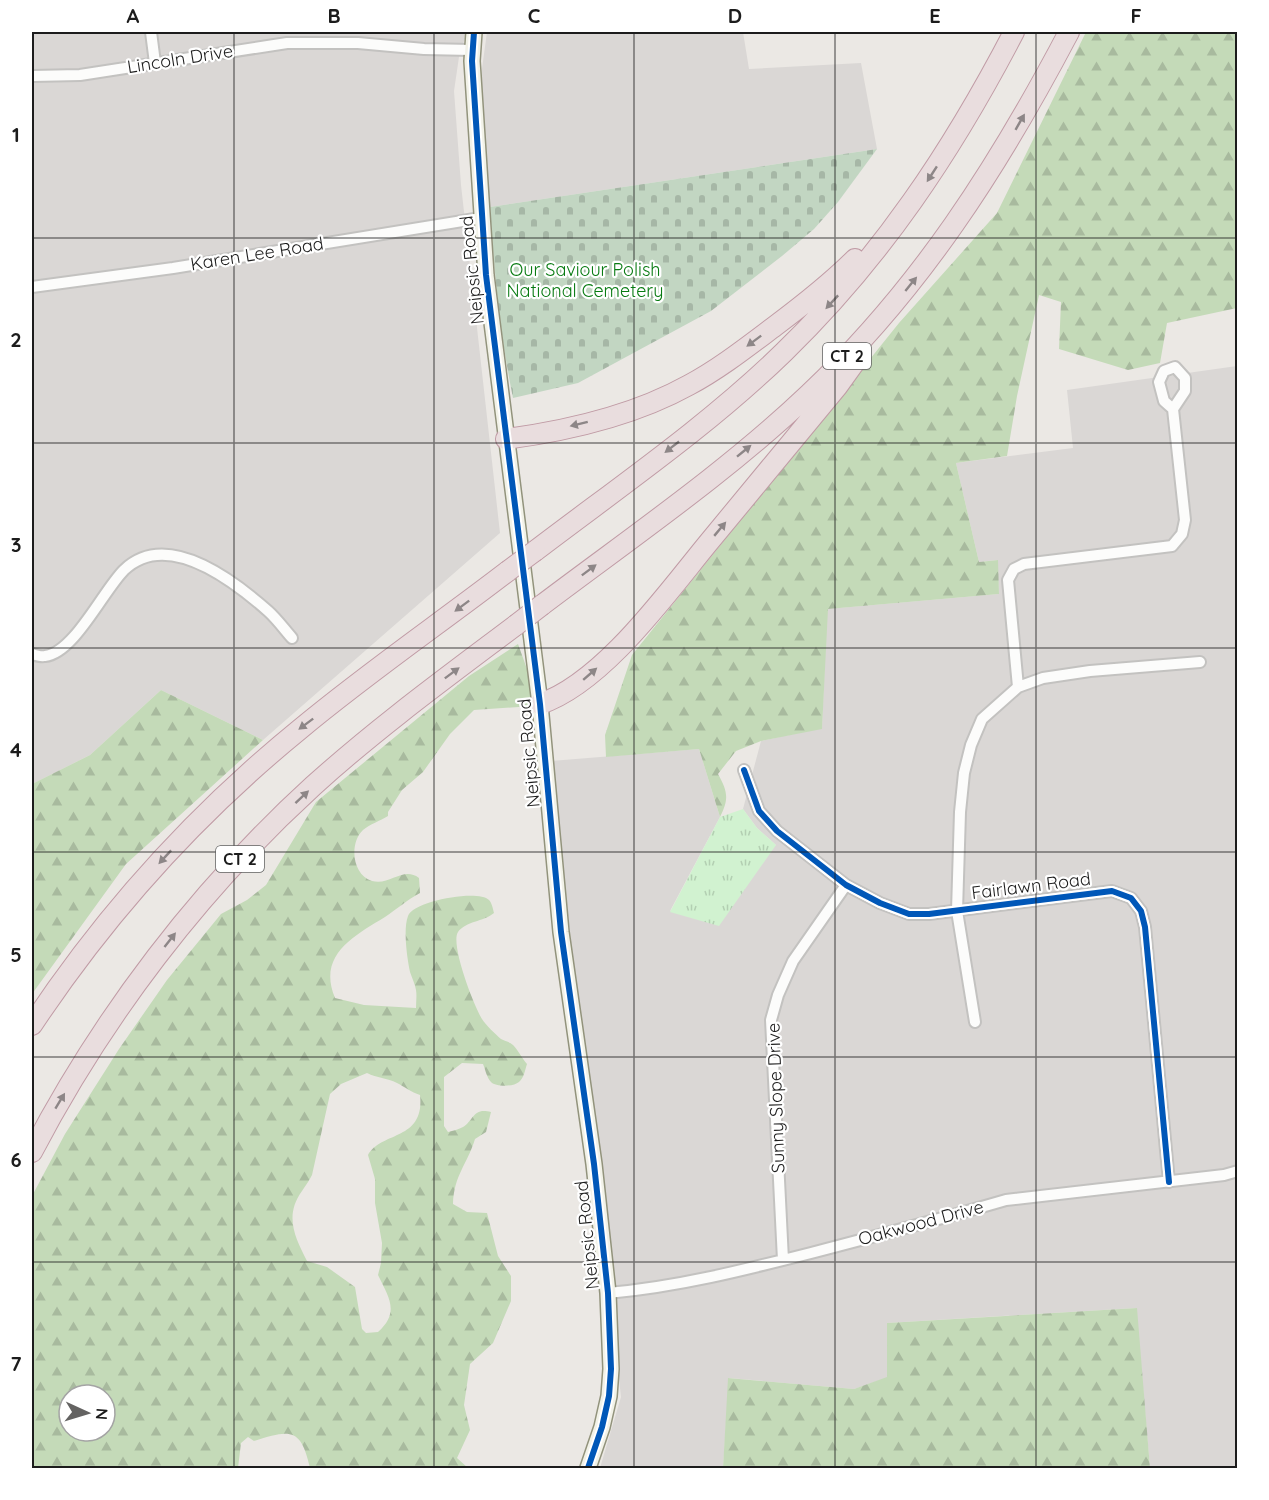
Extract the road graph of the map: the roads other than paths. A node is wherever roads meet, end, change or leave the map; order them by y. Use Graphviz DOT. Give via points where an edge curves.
graph roads {
  1 [pos="152,32"];
  2 [pos="474,32"];
  3 [pos="1014,32"];
  4 [pos="1069,32"];
  5 [pos="318,37"];
  6 [pos="472,50"];
  7 [pos="155,63"];
  8 [pos="32,76"];
  9 [pos="481,218"];
  10 [pos="896,225"];
  11 [pos="32,287"];
  12 [pos="891,307"];
  13 [pos="1173,409"];
  14 [pos="506,439"];
  15 [pos="292,638"];
  16 [pos="32,654"];
  17 [pos="1200,662"];
  18 [pos="1018,687"];
  19 [pos="540,704"];
  20 [pos="744,770"];
  21 [pos="846,885"];
  22 [pos="957,911"];
  23 [pos="975,1022"];
  24 [pos="32,1025"];
  25 [pos="32,1152"];
  26 [pos="1238,1171"];
  27 [pos="1169,1182"];
  28 [pos="783,1260"];
  29 [pos="608,1293"];
  30 [pos="588,1468"];
  1 -- 7 [label="street"];
  2 -- 6 [label="street, Neipsic Road"];
  3 -- 10 [label="highway, CT 2, one-way" via="955,138"];
  12 -- 4 [label="highway, CT 2, one-way" via="982,185"];
  5 -- 6 [label="street, Lincoln Drive" via="424,50"];
  5 -- 7 [label="street, Lincoln Drive"];
  6 -- 9 [label="street, Neipsic Road"];
  7 -- 8 [label="street, Lincoln Drive" via="80,75"];
  9 -- 11 [label="street, Karen Lee Road"];
  9 -- 14 [label="street, Neipsic Road"];
  10 -- 14 [label="highway, one-way" via="879,235 801,306 686,387 617,414"];
  10 -- 24 [label="highway, CT 2, one-way, bridge" via="835,299 763,372 672,447 300,729 240,782 121,906"];
  19 -- 12 [label="highway, one-way" via="575,687 641,624 837,387"];
  25 -- 12 [label="highway, CT 2, one-way, bridge" via="74,1077 173,936 277,820 404,710 770,429 819,385"];
  13 -- 18 [label="street" via="1185,520 1182,534 1172,546 1024,564 1014,569 1008,580"];
  14 -- 19 [label="street, Neipsic Road"];
  15 -- 16 [label="street" via="269,612 217,572 176,555 156,556 124,570 64,649 45,657"];
  17 -- 18 [label="street" via="1090,671 1043,678"];
  18 -- 22 [label="street" via="982,719 971,745 960,812"];
  19 -- 29 [label="street, Neipsic Road" via="561,932"];
  20 -- 21 [label="street, Fairlawn Road" via="759,812"];
  21 -- 22 [label="street, Fairlawn Road" via="909,914"];
  21 -- 28 [label="street, Sunny Slope Drive" via="793,961 771,1020"];
  22 -- 23 [label="street"];
  22 -- 27 [label="street, Fairlawn Road" via="1112,891 1131,898 1141,911 1145,927"];
  26 -- 27 [label="street, Oakwood Drive"];
  27 -- 28 [label="street, Oakwood Drive" via="1006,1200"];
  28 -- 29 [label="street, Oakwood Drive" via="690,1282"];
  29 -- 30 [label="street, Neipsic Road" via="609,1396"];
}
